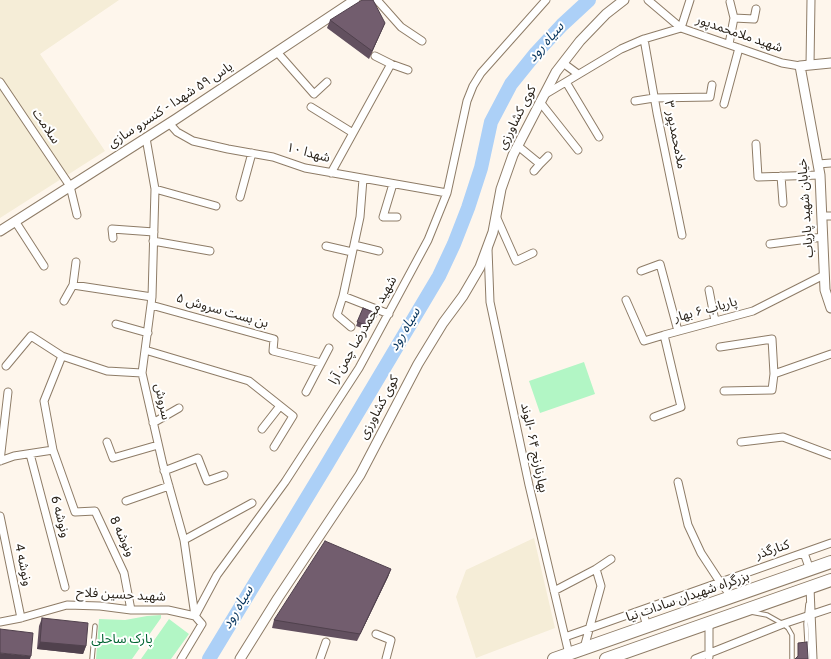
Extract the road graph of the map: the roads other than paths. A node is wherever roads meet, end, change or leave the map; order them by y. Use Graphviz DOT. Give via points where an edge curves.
graph roads {
  1 [pos="355,0"];
  2 [pos="376,0"];
  3 [pos="546,0"];
  4 [pos="624,0"];
  5 [pos="648,0"];
  6 [pos="690,0"];
  7 [pos="811,0"];
  8 [pos="730,2"];
  9 [pos="756,9"];
  10 [pos="734,18"];
  11 [pos="681,28"];
  12 [pos="644,39"];
  13 [pos="422,41"];
  14 [pos="729,44"];
  15 [pos="739,48"];
  16 [pos="277,52"];
  17 [pos="376,56"];
  18 [pos="831,62"];
  19 [pos="563,63"];
  20 [pos="391,64"];
  21 [pos="810,65"];
  22 [pos="800,66"];
  23 [pos="408,70"];
  24 [pos="578,74"];
  25 [pos="0,82"];
  26 [pos="327,82"];
  27 [pos="566,82"];
  28 [pos="712,85"];
  29 [pos="654,98"];
  30 [pos="542,99"];
  31 [pos="635,101"];
  32 [pos="724,104"];
  33 [pos="311,107"];
  34 [pos="169,123"];
  35 [pos="353,133"];
  36 [pos="599,137"];
  37 [pos="146,138"];
  38 [pos="756,144"];
  39 [pos="518,146"];
  40 [pos="578,150"];
  41 [pos="252,154"];
  42 [pos="548,156"];
  43 [pos="831,163"];
  44 [pos="540,164"];
  45 [pos="818,164"];
  46 [pos="534,171"];
  47 [pos="331,173"];
  48 [pos="820,175"];
  49 [pos="781,176"];
  50 [pos="363,179"];
  51 [pos="393,184"];
  52 [pos="70,186"];
  53 [pos="155,189"];
  54 [pos="447,193"];
  55 [pos="240,197"];
  56 [pos="783,203"];
  57 [pos="216,206"];
  58 [pos="77,215"];
  59 [pos="496,216"];
  60 [pos="826,216"];
  61 [pos="397,218"];
  62 [pos="15,221"];
  63 [pos="0,231"];
  64 [pos="154,232"];
  65 [pos="682,235"];
  66 [pos="823,237"];
  67 [pos="113,238"];
  68 [pos="153,241"];
  69 [pos="770,244"];
  70 [pos="488,245"];
  71 [pos="326,246"];
  72 [pos="353,249"];
  73 [pos="210,251"];
  74 [pos="378,251"];
  75 [pos="533,254"];
  76 [pos="76,262"];
  77 [pos="44,266"];
  78 [pos="640,271"];
  79 [pos="827,271"];
  80 [pos="72,285"];
  81 [pos="709,290"];
  82 [pos="343,296"];
  83 [pos="626,300"];
  84 [pos="64,301"];
  85 [pos="152,301"];
  86 [pos="831,305"];
  87 [pos="389,314"];
  88 [pos="715,321"];
  89 [pos="116,324"];
  90 [pos="351,328"];
  91 [pos="678,331"];
  92 [pos="148,333"];
  93 [pos="664,335"];
  94 [pos="720,347"];
  95 [pos="329,348"];
  96 [pos="145,350"];
  97 [pos="831,354"];
  98 [pos="62,356"];
  99 [pos="321,362"];
  100 [pos="6,366"];
  101 [pos="142,373"];
  102 [pos="774,374"];
  103 [pos="724,391"];
  104 [pos="8,392"];
  105 [pos="306,392"];
  106 [pos="280,406"];
  107 [pos="179,408"];
  108 [pos="654,417"];
  109 [pos="153,423"];
  110 [pos="262,429"];
  111 [pos="107,442"];
  112 [pos="741,442"];
  113 [pos="158,445"];
  114 [pos="274,446"];
  115 [pos="53,450"];
  116 [pos="30,454"];
  117 [pos="831,455"];
  118 [pos="0,461"];
  119 [pos="164,471"];
  120 [pos="224,475"];
  121 [pos="678,482"];
  122 [pos="169,486"];
  123 [pos="126,500"];
  124 [pos="252,503"];
  125 [pos="0,516"];
  126 [pos="184,540"];
  127 [pos="831,543"];
  128 [pos="804,553"];
  129 [pos="611,559"];
  130 [pos="831,562"];
  131 [pos="596,569"];
  132 [pos="810,570"];
  133 [pos="831,580"];
  134 [pos="720,582"];
  135 [pos="65,587"];
  136 [pos="810,588"];
  137 [pos="554,591"];
  138 [pos="732,597"];
  139 [pos="831,608"];
  140 [pos="131,610"];
  141 [pos="642,610"];
  142 [pos="744,611"];
  143 [pos="809,615"];
  144 [pos="195,616"];
  145 [pos="21,618"];
  146 [pos="0,622"];
  147 [pos="709,623"];
  148 [pos="783,624"];
  149 [pos="94,626"];
  150 [pos="647,626"];
  151 [pos="590,628"];
  152 [pos="376,634"];
  153 [pos="565,637"];
  154 [pos="326,642"];
  155 [pos="584,648"];
  156 [pos="569,654"];
  157 [pos="709,656"];
  158 [pos="92,659"];
  159 [pos="181,659"];
  160 [pos="240,659"];
  161 [pos="320,659"];
  162 [pos="386,659"];
  163 [pos="554,659"];
  164 [pos="606,659"];
  165 [pos="695,659"];
  166 [pos="792,659"];
  167 [pos="808,659"];
  168 [pos="813,659"];
  1 -- 16 [label="street, یاس ۵۹ شهدا - کنسرو سازی"];
  2 -- 13 [label="street" via="401,27"];
  3 -- 54 [label="street, شهید محمدرضا چمن آرا" via="481,73 473,86 467,101"];
  4 -- 19 [label="street, کوی کشاورزی" via="606,14"];
  5 -- 11 [label="street"];
  6 -- 11 [label="street"];
  7 -- 21 [label="street"];
  8 -- 10 [label="street"];
  9 -- 10 [label="street" via="754,19"];
  10 -- 14 [label="street"];
  11 -- 12 [label="street, شهید ملامحمدپور"];
  11 -- 14 [label="street, شهید ملامحمدپور"];
  12 -- 24 [label="street, شهید ملامحمدپور"];
  12 -- 29 [label="street, ملامحمدپور ۳"];
  14 -- 15 [label="street, شهید ملامحمدپور"];
  15 -- 22 [label="street, شهید ملامحمدپور" via="782,63"];
  15 -- 32 [label="street"];
  16 -- 26 [label="street" via="314,94"];
  16 -- 34 [label="street, یاس ۵۹ شهدا - کنسرو سازی"];
  17 -- 20 [label="street"];
  18 -- 21 [label="street"];
  19 -- 24 [label="street"];
  19 -- 30 [label="street, کوی کشاورزی"];
  20 -- 23 [label="street"];
  20 -- 35 [label="street"];
  21 -- 22 [label="street"];
  22 -- 45 [label="street, خیابان شهید پاریاب"];
  24 -- 27 [label="street, شهید ملامحمدپور"];
  25 -- 52 [label="street, سلامت"];
  27 -- 30 [label="street, شهید ملامحمدپور"];
  27 -- 36 [label="street"];
  28 -- 29 [label="street" via="710,98"];
  29 -- 31 [label="street"];
  29 -- 65 [label="street, ملامحمدپور ۳"];
  30 -- 39 [label="street, کوی کشاورزی"];
  30 -- 40 [label="street"];
  33 -- 35 [label="street"];
  34 -- 37 [label="street, یاس ۵۹ شهدا - کنسرو سازی"];
  34 -- 41 [label="street, شهدا ۱۰" via="177,132 192,141"];
  35 -- 47 [label="street"];
  37 -- 52 [label="street, یاس ۵۹ شهدا - کنسرو سازی"];
  37 -- 53 [label="street, سروش"];
  38 -- 49 [label="street" via="758,177"];
  39 -- 44 [label="street"];
  39 -- 59 [label="street, کوی کشاورزی" via="501,189"];
  41 -- 47 [label="street, شهدا ۱۰"];
  41 -- 55 [label="street"];
  42 -- 44 [label="street"];
  43 -- 45 [label="street"];
  44 -- 46 [label="street"];
  45 -- 48 [label="street, خیابان شهید پاریاب"];
  47 -- 50 [label="street, شهدا ۱۰"];
  48 -- 49 [label="street"];
  48 -- 60 [label="street, خیابان شهید پاریاب"];
  49 -- 56 [label="street"];
  50 -- 51 [label="street, شهدا ۱۰"];
  50 -- 72 [label="street" via="360,217"];
  51 -- 54 [label="street, شهدا ۱۰"];
  51 -- 61 [label="street" via="383,217"];
  52 -- 58 [label="street"];
  52 -- 62 [label="street, یاس ۵۹ شهدا - کنسرو سازی"];
  53 -- 57 [label="street"];
  53 -- 64 [label="street, سروش"];
  54 -- 87 [label="street, شهید محمدرضا چمن آرا" via="428,240"];
  59 -- 70 [label="street, کوی کشاورزی"];
  59 -- 75 [label="street" via="516,261"];
  60 -- 66 [label="street, خیابان شهید پاریاب"];
  62 -- 63 [label="street, یاس ۵۹ شهدا - کنسرو سازی"];
  62 -- 77 [label="street"];
  64 -- 67 [label="street" via="112,229"];
  64 -- 68 [label="street, سروش"];
  66 -- 69 [label="street"];
  66 -- 79 [label="street, خیابان شهید پاریاب"];
  68 -- 73 [label="street"];
  68 -- 85 [label="street, سروش"];
  70 -- 137 [label="street, بهارنارنج ۶۴ -الوند" via="490,302"];
  70 -- 160 [label="street, کوی کشاورزی" via="480,267 418,364 360,475"];
  71 -- 72 [label="street"];
  72 -- 74 [label="street"];
  72 -- 82 [label="street"];
  76 -- 80 [label="street"];
  78 -- 91 [label="street" via="660,264"];
  79 -- 86 [label="street, خیابان شهید پاریاب" via="825,290"];
  79 -- 88 [label="street, پاریاب ۶ بهار" via="753,311"];
  80 -- 84 [label="street"];
  80 -- 85 [label="street"];
  81 -- 88 [label="street"];
  82 -- 87 [label="street"];
  82 -- 90 [label="street" via="337,315"];
  83 -- 93 [label="street" via="644,341"];
  85 -- 92 [label="street, سروش"];
  85 -- 99 [label="street, بن بست سروش ۵" via="274,339 273,351"];
  87 -- 144 [label="street, شهید محمدرضا چمن آرا" via="359,368 285,482 217,575"];
  88 -- 91 [label="street, پاریاب ۶ بهار"];
  89 -- 92 [label="street"];
  91 -- 93 [label="street, پاریاب ۶ بهار"];
  92 -- 96 [label="street, سروش"];
  93 -- 108 [label="street, پاریاب ۶ بهار" via="682,407"];
  94 -- 102 [label="street" via="772,339"];
  95 -- 99 [label="street"];
  96 -- 101 [label="street, سروش"];
  96 -- 106 [label="street" via="249,381"];
  97 -- 102 [label="street"];
  98 -- 100 [label="street" via="31,336"];
  98 -- 101 [label="street" via="107,371"];
  98 -- 115 [label="street" via="44,401"];
  99 -- 105 [label="street"];
  101 -- 109 [label="street, سروش"];
  102 -- 103 [label="street" via="772,390"];
  104 -- 118 [label="street"];
  106 -- 110 [label="street"];
  106 -- 114 [label="street" via="293,416"];
  107 -- 109 [label="street"];
  109 -- 113 [label="street, سروش"];
  111 -- 113 [label="street" via="113,458"];
  112 -- 117 [label="street" via="783,437"];
  113 -- 119 [label="street, سروش"];
  115 -- 116 [label="street"];
  115 -- 140 [label="street, ونوشه 8" via="75,512 95,511 124,573"];
  116 -- 118 [label="street"];
  116 -- 135 [label="street, ونوشه 6"];
  119 -- 120 [label="street" via="198,458 207,481"];
  119 -- 122 [label="street, سروش"];
  121 -- 134 [label="street" via="688,525 701,553"];
  122 -- 123 [label="street"];
  122 -- 126 [label="street, سروش"];
  124 -- 126 [label="street"];
  125 -- 145 [label="street, ونوشه 4"];
  126 -- 144 [label="street, سروش"];
  127 -- 128 [label="street, کنارگذر"];
  128 -- 132 [label="street"];
  128 -- 134 [label="street, کنارگذر"];
  129 -- 131 [label="street"];
  130 -- 132 [label="highway, بزرگراه شهیدان سادات نیا"];
  131 -- 137 [label="street"];
  131 -- 151 [label="street" via="601,586"];
  132 -- 138 [label="highway, بزرگراه شهیدان سادات نیا"];
  133 -- 136 [label="highway"];
  134 -- 138 [label="street"];
  134 -- 141 [label="street, کنارگذر"];
  136 -- 142 [label="highway"];
  136 -- 143 [label="street"];
  137 -- 153 [label="street, بهارنارنج ۶۴ -الوند"];
  138 -- 150 [label="highway, بزرگراه شهیدان سادات نیا"];
  139 -- 143 [label="street"];
  140 -- 144 [label="street, شهید حسین فلاح" via="168,610"];
  140 -- 145 [label="street, شهید حسین فلاح" via="67,605"];
  141 -- 150 [label="street"];
  141 -- 151 [label="street, کنارگذر"];
  142 -- 147 [label="highway"];
  142 -- 148 [label="lane" via="767,615"];
  143 -- 148 [label="street"];
  143 -- 167 [label="lane" via="806,624"];
  143 -- 168 [label="street"];
  144 -- 159 [label="street" via="202,624"];
  145 -- 146 [label="street, شهید حسین فلاح"];
  147 -- 157 [label="street"];
  147 -- 164 [label="highway"];
  148 -- 157 [label="street"];
  148 -- 166 [label="lane" via="792,635"];
  149 -- 158 [label="lane"];
  150 -- 155 [label="highway, بزرگراه شهیدان سادات نیا"];
  151 -- 153 [label="street, کنارگذر"];
  151 -- 155 [label="street"];
  152 -- 162 [label="street" via="391,640"];
  153 -- 156 [label="street, بهارنارنج ۶۴ -الوند"];
  154 -- 161 [label="street"];
  155 -- 156 [label="highway, بزرگراه شهیدان سادات نیا"];
  156 -- 163 [label="highway, بزرگراه شهیدان سادات نیا"];
  157 -- 165 [label="street"];
}
